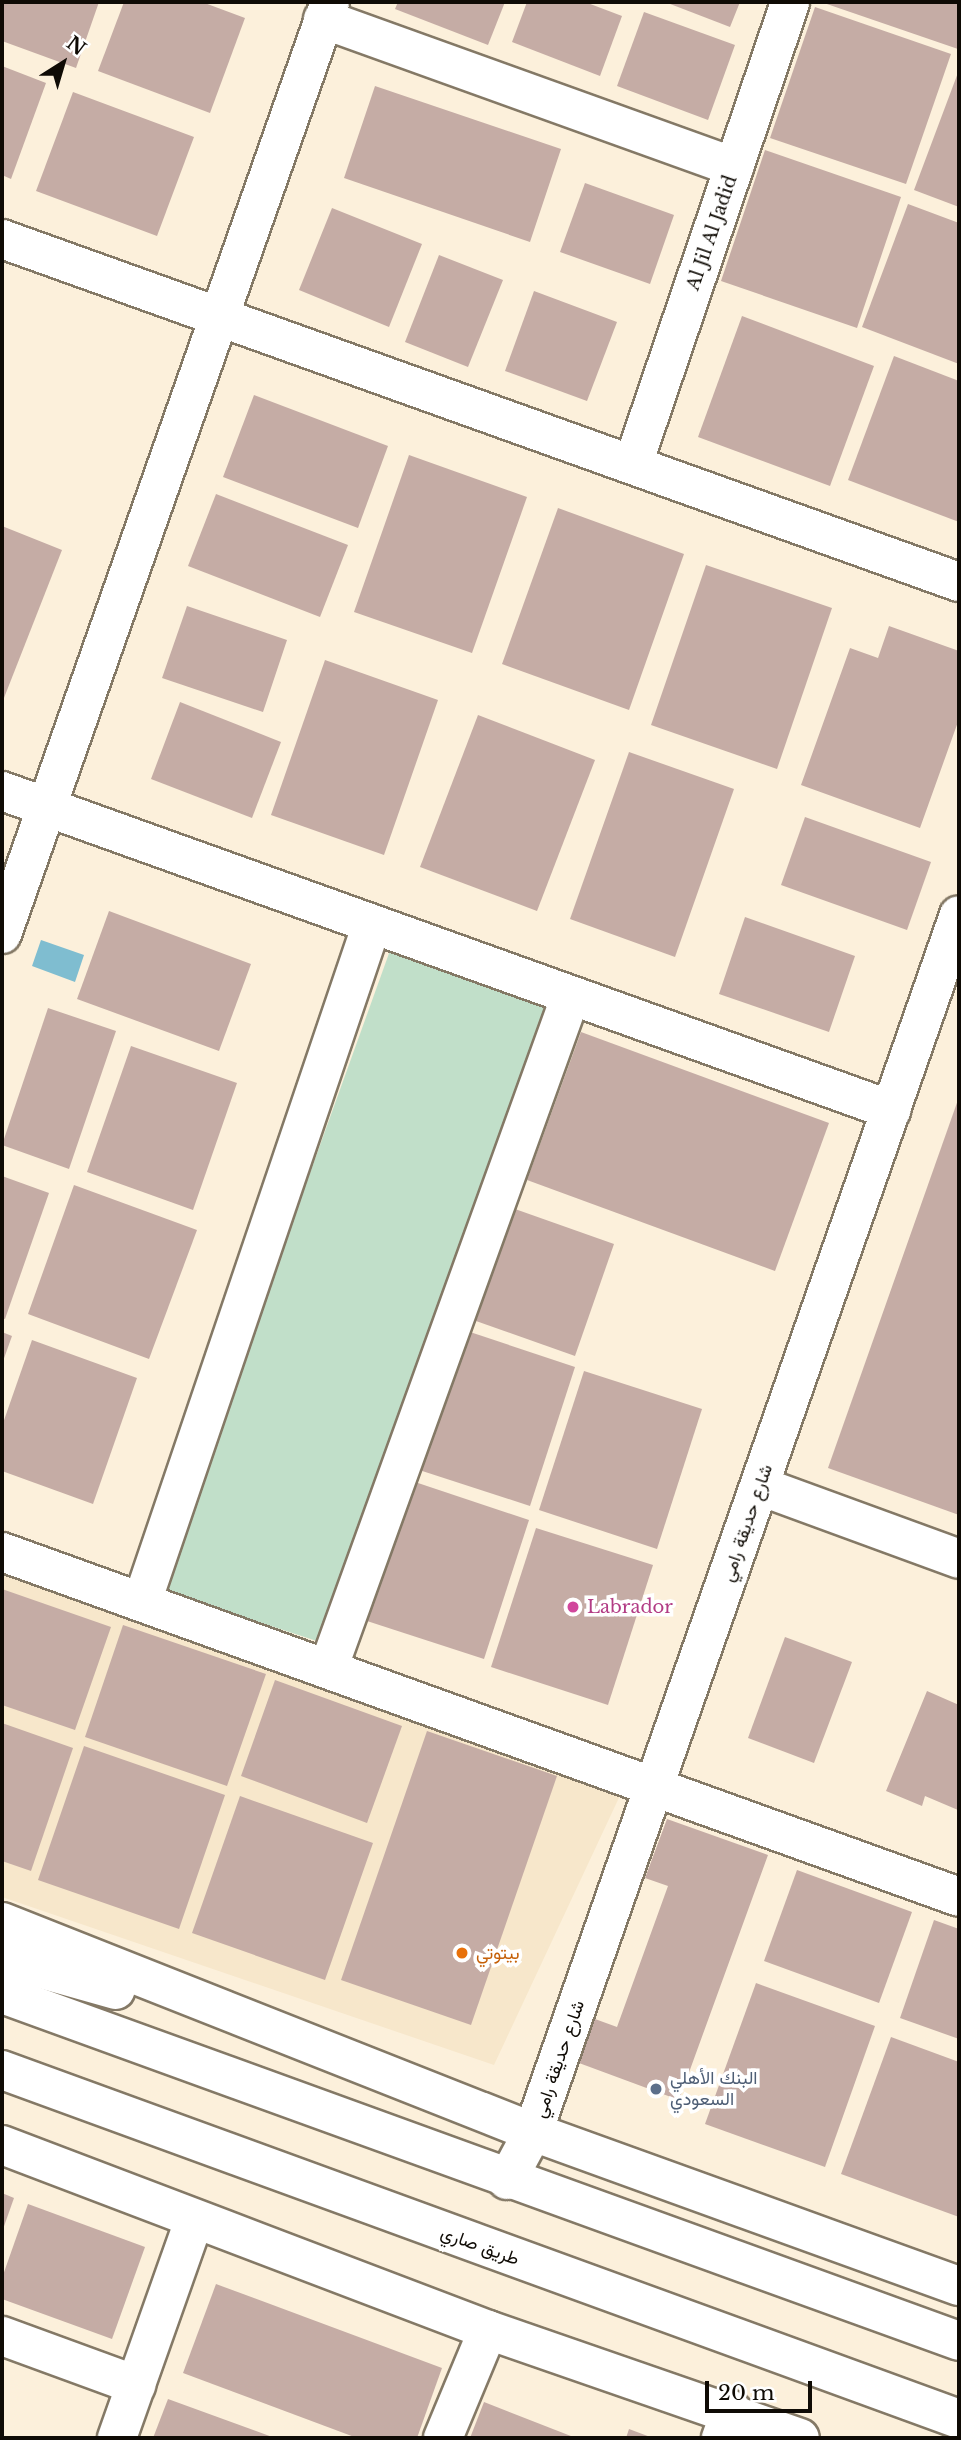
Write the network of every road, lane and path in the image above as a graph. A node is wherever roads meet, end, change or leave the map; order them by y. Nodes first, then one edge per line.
1 (790, 2) edge
2 (326, 10) edge
3 (734, 167) junction
4 (2, 239) edge
5 (219, 317) junction
6 (633, 464) junction
7 (959, 582) edge
8 (2, 791) edge
9 (46, 807) junction
10 (959, 915) edge
11 (372, 924) junction
12 (2, 933) edge
13 (571, 995) junction
14 (891, 1110) junction
15 (760, 1486) junction
16 (2, 1552) edge
17 (959, 1559) edge
18 (142, 1602) junction
19 (328, 1669) junction
20 (654, 1787) junction
21 (959, 1897) edge
22 (2, 1922) edge
23 (2, 1958) edge
24 (2, 1994) edge
25 (357, 2059) junction
26 (2, 2070) edge
27 (533, 2132) junction
28 (2, 2144) edge
29 (507, 2180) junction
30 (194, 2221) junction
31 (959, 2286) edge
32 (488, 2330) junction
33 (2, 2336) edge
34 (959, 2341) edge
35 (136, 2385) junction
36 (959, 2419) edge
37 (726, 2424) edge
38 (117, 2438) edge
39 (443, 2438) edge
40 (800, 2438) edge

1 - 3 street, Al Jil Al Jadid
2 - 3 street
2 - 5 street
3 - 6 street, Al Jil Al Jadid
4 - 5 street
5 - 6 street
5 - 9 street
6 - 7 street
8 - 9 street
9 - 11 street
9 - 12 street
10 - 14 street, شارع حديقة رامي
11 - 13 street
11 - 18 street
13 - 14 street
13 - 19 street
14 - 15 street, شارع حديقة رامي
15 - 17 street
15 - 20 street, شارع حديقة رامي
16 - 18 street
18 - 19 street
19 - 20 street
20 - 21 street
20 - 27 street, شارع حديقة رامي
22 - 25 street
23 - 25 street
24 - 29 street
25 - 27 street
26 - 36 street, طريق صاري
27 - 29 street, شارع حديقة رامي
27 - 31 street
28 - 30 street
29 - 34 street
30 - 32 street
30 - 35 street
32 - 37 street
32 - 39 street
33 - 35 street
35 - 38 street
37 - 40 street

